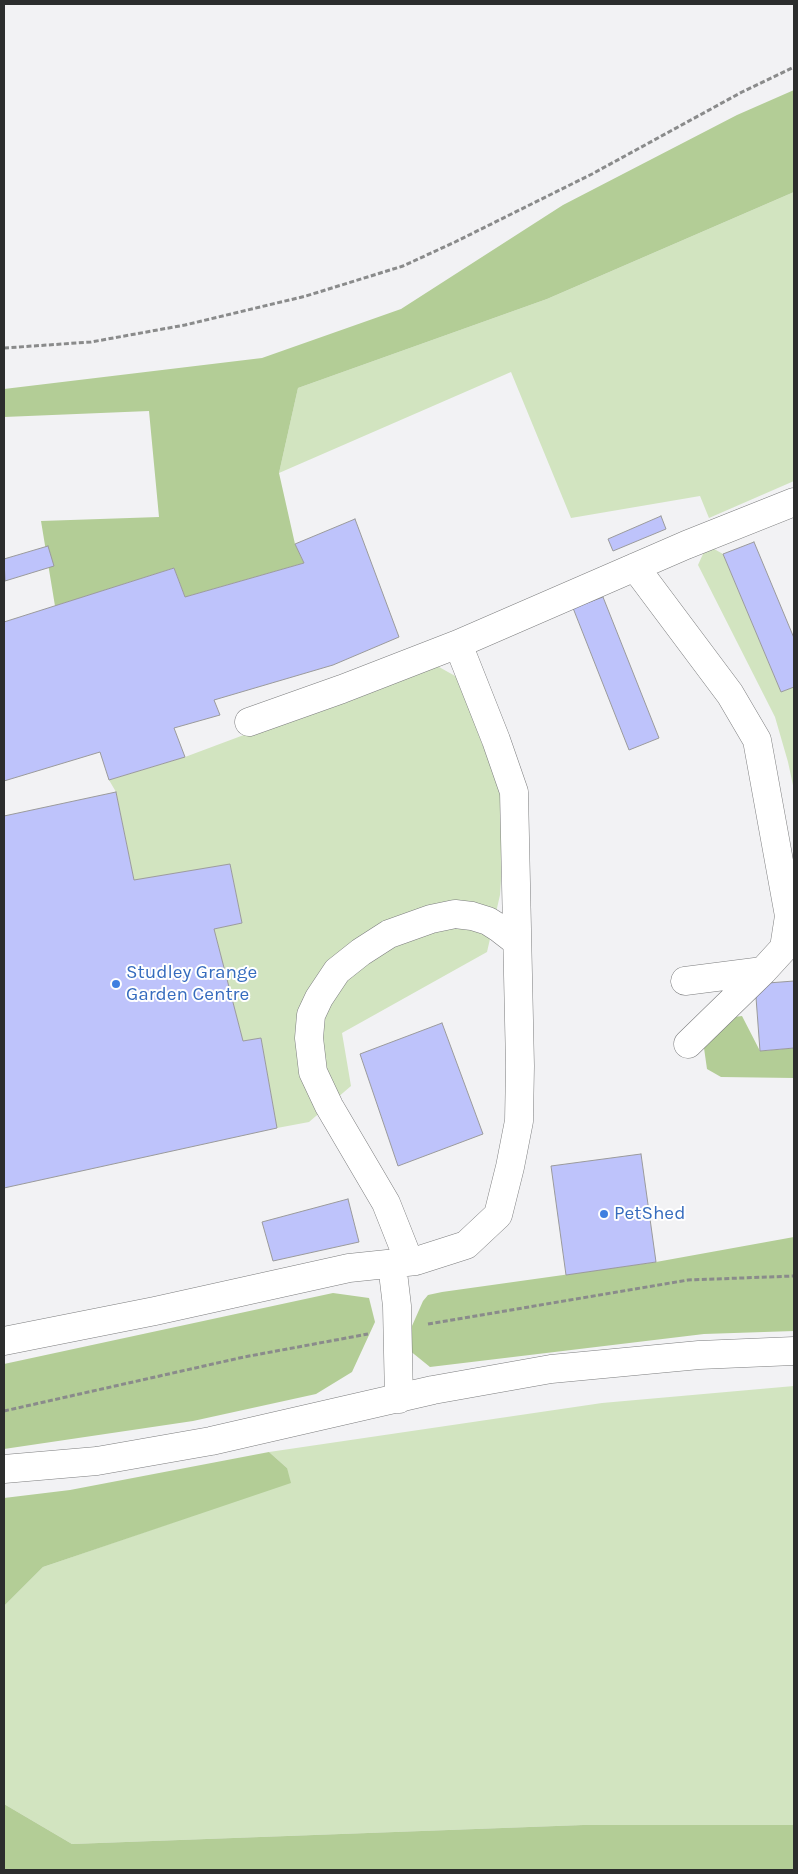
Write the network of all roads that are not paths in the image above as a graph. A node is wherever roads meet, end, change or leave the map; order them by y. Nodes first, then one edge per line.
1 (794, 502) edge
2 (636, 567) junction
3 (458, 644) junction
4 (248, 722) dead end
5 (517, 942) junction
6 (789, 950) edge
7 (764, 971) junction
8 (685, 981) dead end
9 (688, 1044) dead end
10 (400, 1262) junction
11 (4, 1341) edge
12 (794, 1351) edge
13 (399, 1399) junction
14 (4, 1469) edge

1 - 2 street
2 - 3 street
2 - 6 street
3 - 4 street
3 - 5 street
5 - 10 street
5 - 10 street
6 - 7 street
7 - 8 street
7 - 9 street
10 - 11 street
10 - 13 street
12 - 13 street
13 - 14 street

